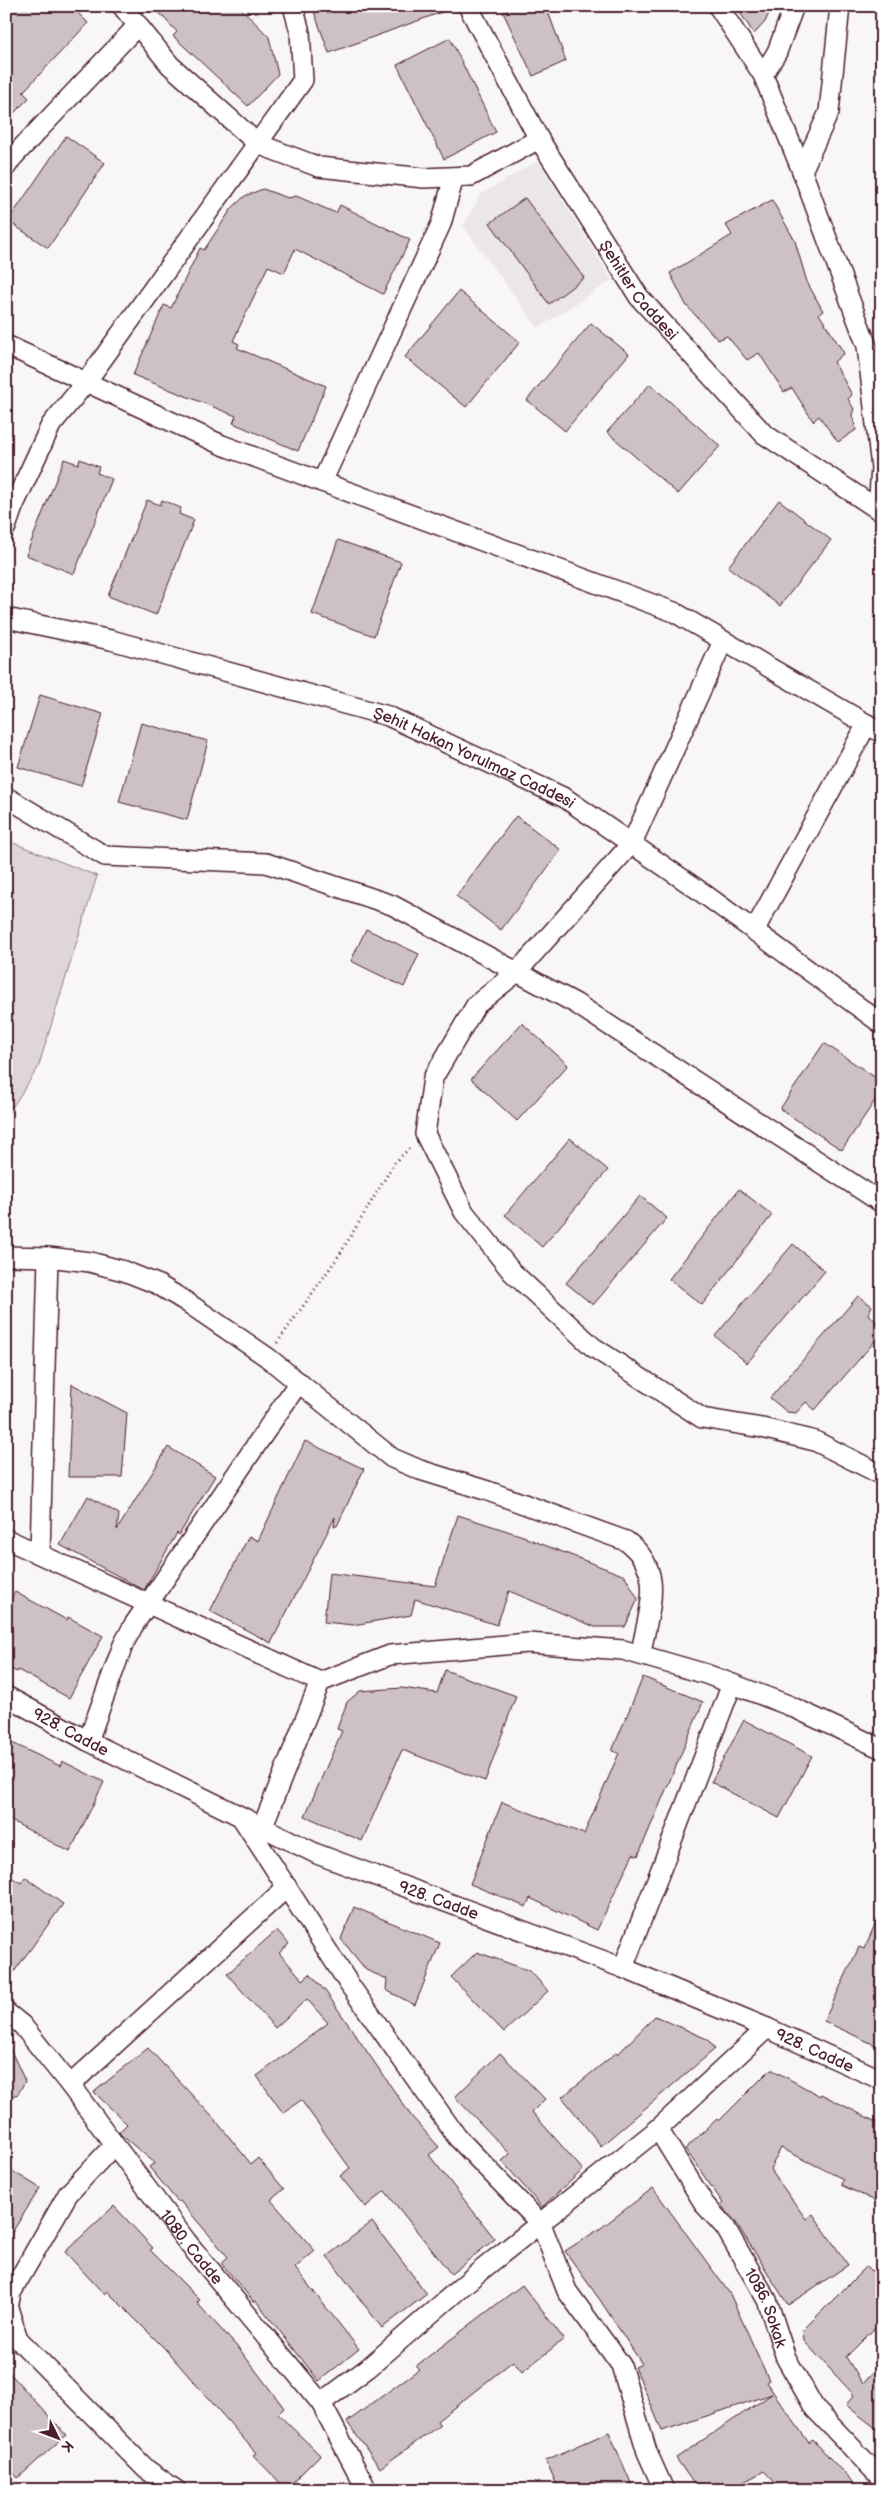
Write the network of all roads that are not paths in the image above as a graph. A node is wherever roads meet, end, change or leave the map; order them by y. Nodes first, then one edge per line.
1 (122, 6) edge
2 (293, 6) edge
3 (468, 6) edge
4 (718, 6) edge
5 (794, 6) edge
6 (840, 6) edge
7 (138, 25) junction
8 (763, 75) junction
9 (539, 139) junction
10 (258, 144) junction
11 (6, 167) edge
12 (802, 171) junction
13 (454, 177) junction
14 (6, 345) edge
15 (86, 382) junction
16 (322, 482) junction
17 (880, 511) edge
18 (6, 527) edge
19 (6, 618) edge
20 (723, 641) junction
21 (874, 729) edge
22 (6, 797) edge
23 (632, 843) junction
24 (754, 931) junction
25 (517, 972) junction
26 (882, 1024) edge
27 (882, 1203) edge
28 (6, 1256) edge
29 (48, 1257) junction
30 (300, 1382) junction
31 (882, 1475) edge
32 (6, 1539) edge
33 (40, 1553) junction
34 (150, 1603) junction
35 (641, 1654) junction
36 (320, 1682) junction
37 (732, 1684) junction
38 (6, 1696) edge
39 (88, 1741) junction
40 (882, 1749) edge
41 (242, 1818) junction
42 (262, 1828) junction
43 (286, 1887) junction
44 (623, 1968) junction
45 (6, 2012) edge
46 (767, 2028) junction
47 (882, 2080) edge
48 (70, 2085) junction
49 (658, 2129) junction
50 (114, 2145) junction
51 (541, 2224) junction
52 (321, 2403) junction
53 (882, 2480) edge
54 (176, 2490) edge
55 (367, 2490) edge
56 (664, 2490) edge
57 (876, 2490) edge

1 - 7 street
2 - 10 street
3 - 9 street, Şehitler Caddesi
4 - 8 street
5 - 8 street
6 - 12 street
7 - 10 street
7 - 11 street
8 - 12 street
9 - 13 street
9 - 17 street, Şehitler Caddesi
10 - 13 street
10 - 15 street
12 - 17 street
13 - 16 street
14 - 15 street
15 - 16 street
15 - 18 street
16 - 20 street
19 - 23 street, Şehit Hakan Yorulmaz Caddesi
20 - 21 street
20 - 23 street
21 - 24 street
22 - 25 street
23 - 24 street, Şehit Hakan Yorulmaz Caddesi
23 - 25 street
24 - 26 street, Şehit Hakan Yorulmaz Caddesi
25 - 27 street
25 - 31 street
28 - 29 street
29 - 30 street
29 - 33 street
30 - 34 street
30 - 35 street
32 - 33 street
33 - 34 street
34 - 36 street
34 - 39 street
35 - 36 street
35 - 37 street
36 - 42 street
37 - 40 street
37 - 44 street
38 - 39 street, 928. Cadde
39 - 41 street, 928. Cadde
41 - 42 street, 928. Cadde
41 - 43 street
42 - 44 street, 928. Cadde
43 - 48 street
43 - 51 street
44 - 46 street, 928. Cadde
45 - 48 street, 1080. Cadde
46 - 47 street, 928. Cadde
46 - 49 street
48 - 50 street, 1080. Cadde
49 - 51 street
49 - 53 street, 1086. Sokak
50 - 52 street, 1080. Cadde
50 - 54 street
51 - 52 street
51 - 56 street
52 - 55 street, 1080. Cadde
53 - 57 street

